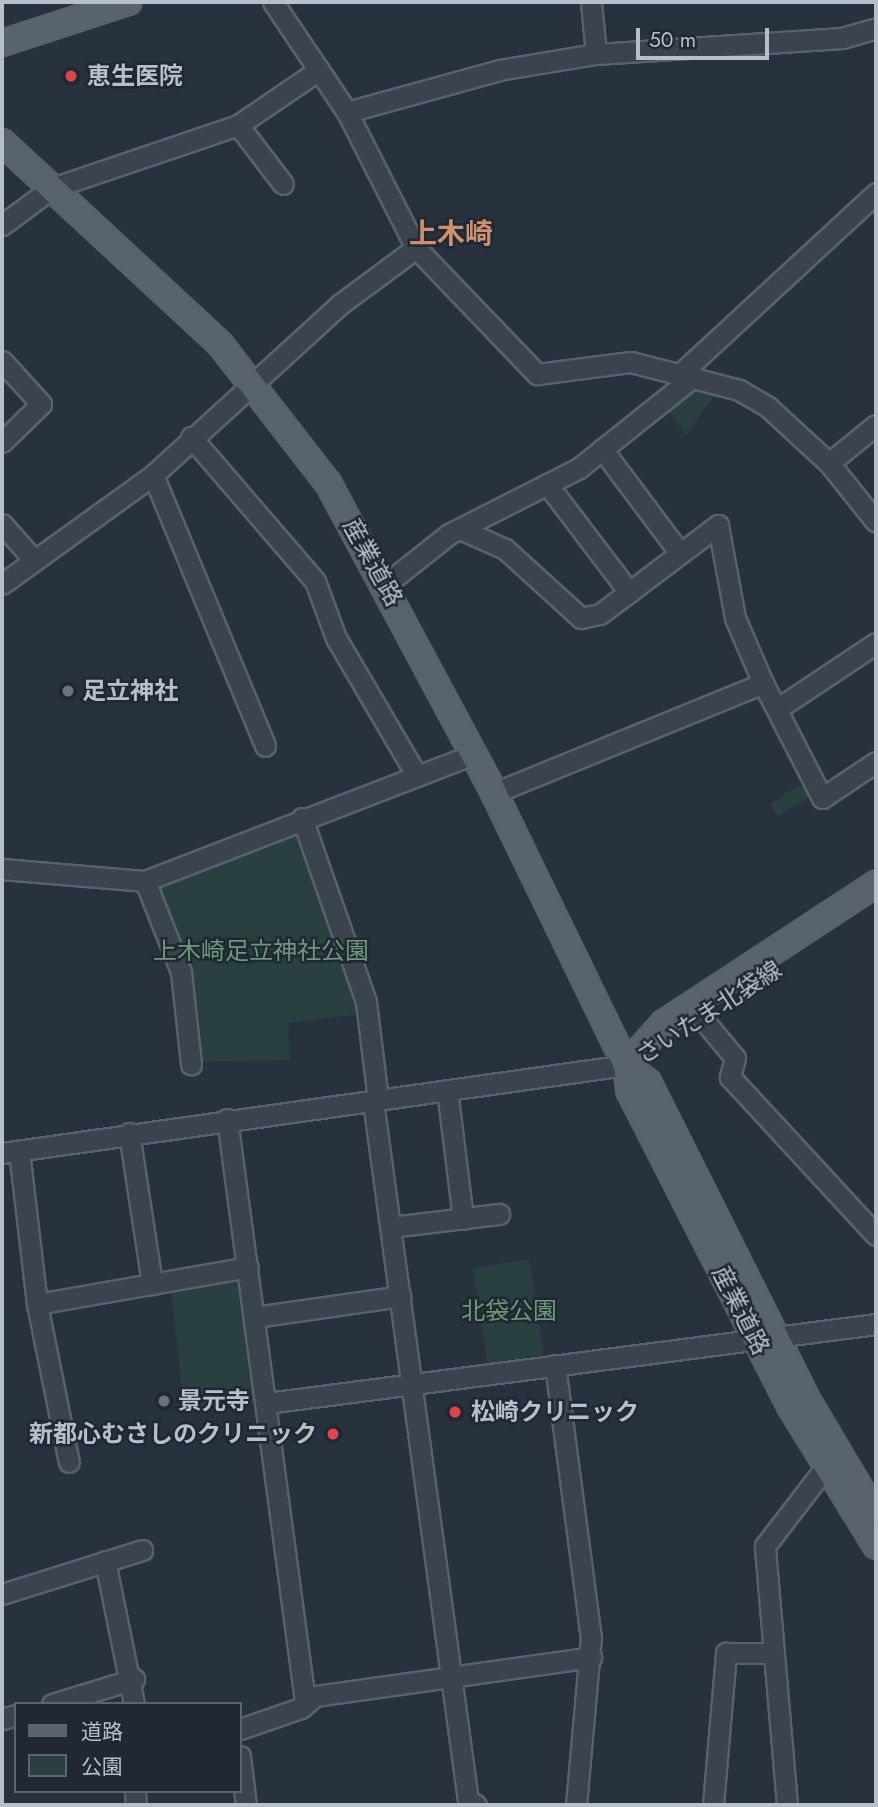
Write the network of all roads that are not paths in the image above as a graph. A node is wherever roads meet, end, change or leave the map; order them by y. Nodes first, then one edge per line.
1 (128, 2) edge
2 (274, 2) edge
3 (592, 2) edge
4 (876, 28) edge
5 (2, 43) edge
6 (596, 54) junction
7 (319, 70) junction
8 (347, 113) junction
9 (239, 125) junction
10 (2, 142) edge
11 (283, 184) dead end
12 (52, 188) junction
13 (876, 193) edge
14 (2, 225) edge
15 (416, 248) junction
16 (2, 361) edge
17 (686, 375) junction
18 (256, 384) junction
19 (876, 425) edge
20 (191, 437) junction
21 (2, 442) edge
22 (602, 449) junction
23 (829, 463) junction
24 (153, 475) junction
25 (547, 484) junction
26 (876, 522) edge
27 (2, 524) edge
28 (460, 529) junction
29 (679, 552) junction
30 (34, 560) junction
31 (2, 584) edge
32 (386, 584) junction
33 (629, 592) junction
34 (876, 643) edge
35 (763, 682) junction
36 (777, 709) junction
37 (265, 746) dead end
38 (474, 754) junction
39 (876, 762) edge
40 (417, 776) junction
41 (494, 793) junction
42 (302, 818) junction
43 (2, 869) edge
44 (145, 881) junction
45 (876, 884) edge
46 (876, 904) edge
47 (701, 1017) junction
48 (191, 1064) dead end
49 (626, 1065) junction
50 (447, 1090) junction
51 (376, 1101) junction
52 (227, 1119) junction
53 (129, 1133) junction
54 (10, 1152) edge
55 (499, 1214) dead end
56 (463, 1219) junction
57 (391, 1227) junction
58 (876, 1235) edge
59 (248, 1267) junction
60 (152, 1284) junction
61 (400, 1296) junction
62 (37, 1304) junction
63 (255, 1317) junction
64 (876, 1324) edge
65 (765, 1339) junction
66 (555, 1365) junction
67 (411, 1382) junction
68 (267, 1403) junction
69 (69, 1462) dead end
70 (824, 1469) junction
71 (876, 1516) edge
72 (876, 1546) edge
73 (142, 1550) dead end
74 (105, 1561) junction
75 (2, 1594) edge
76 (769, 1653) junction
77 (591, 1657) junction
78 (450, 1677) junction
79 (134, 1679) junction
80 (305, 1701) junction
81 (59, 1702) edge
82 (134, 1702) edge
83 (242, 1728) edge
84 (242, 1772) edge
85 (246, 1805) edge
86 (476, 1805) edge
87 (576, 1805) edge
88 (713, 1805) edge
89 (787, 1805) edge

1 - 5 main road
2 - 7 street
3 - 6 street
4 - 6 street
6 - 8 street
7 - 8 street
7 - 9 street
8 - 15 street
9 - 11 street
9 - 12 street
10 - 12 main road, 産業道路
12 - 14 street
12 - 18 main road, 産業道路
13 - 17 street
15 - 17 street
15 - 18 street
16 - 21 street
17 - 22 street
17 - 23 street
18 - 20 street
18 - 32 main road, 産業道路
19 - 23 street
20 - 24 street
20 - 40 street
22 - 25 street
22 - 29 street
23 - 26 street
24 - 30 street
24 - 37 street
25 - 28 street
25 - 33 street
27 - 30 street
28 - 32 street
28 - 33 street
29 - 33 street
29 - 35 street
30 - 31 street
32 - 38 main road, 産業道路
34 - 36 street
35 - 36 street
35 - 41 street
36 - 39 street
38 - 40 street
38 - 41 main road, 産業道路
40 - 42 street
41 - 49 main road, 産業道路
42 - 44 street
42 - 51 street
43 - 44 street
44 - 48 street
45 - 49 main road, さいたま北袋線
46 - 47 main road, さいたま北袋線
47 - 49 main road, さいたま北袋線
47 - 58 street
49 - 50 street
49 - 65 main road, 産業道路
50 - 51 street
50 - 56 street
51 - 52 street
51 - 57 street
52 - 53 street
52 - 59 street
53 - 54 street
53 - 60 street
54 - 62 street
55 - 56 street
56 - 57 street
57 - 61 street
59 - 60 street
59 - 63 street
60 - 62 street
61 - 63 street
61 - 67 street
62 - 69 street
63 - 68 street
64 - 65 street
65 - 66 street
65 - 70 main road, 産業道路
65 - 71 main road, 産業道路
66 - 67 street
66 - 77 street
67 - 68 street
67 - 78 street
68 - 80 street
70 - 72 main road, 産業道路
70 - 76 street
73 - 74 street
74 - 75 street
74 - 79 street
76 - 88 street
76 - 89 street
77 - 78 street
77 - 87 street
78 - 80 street
78 - 86 street
79 - 81 street
79 - 82 street
80 - 83 street
84 - 85 street

